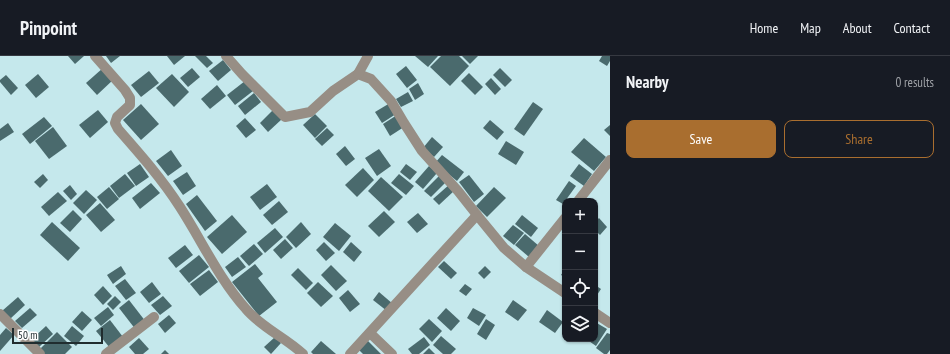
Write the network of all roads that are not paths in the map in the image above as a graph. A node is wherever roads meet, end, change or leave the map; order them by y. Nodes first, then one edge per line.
1 (95, 56) edge
2 (226, 56) edge
3 (368, 56) edge
4 (358, 74) junction
5 (610, 160) edge
6 (580, 198) edge
7 (477, 216) junction
8 (562, 222) edge
9 (526, 267) junction
10 (562, 291) edge
11 (0, 314) edge
12 (598, 315) edge
13 (154, 317) dead end
14 (610, 323) edge
15 (370, 333) junction
16 (40, 354) edge
17 (106, 354) edge
18 (303, 354) edge
19 (350, 354) edge
20 (392, 354) edge

1 - 18 street
2 - 4 street
3 - 4 street
4 - 7 street
5 - 6 street
7 - 9 street
7 - 15 street
8 - 9 street
9 - 10 street
11 - 16 street
12 - 14 street
13 - 17 street
15 - 19 street
15 - 20 street

